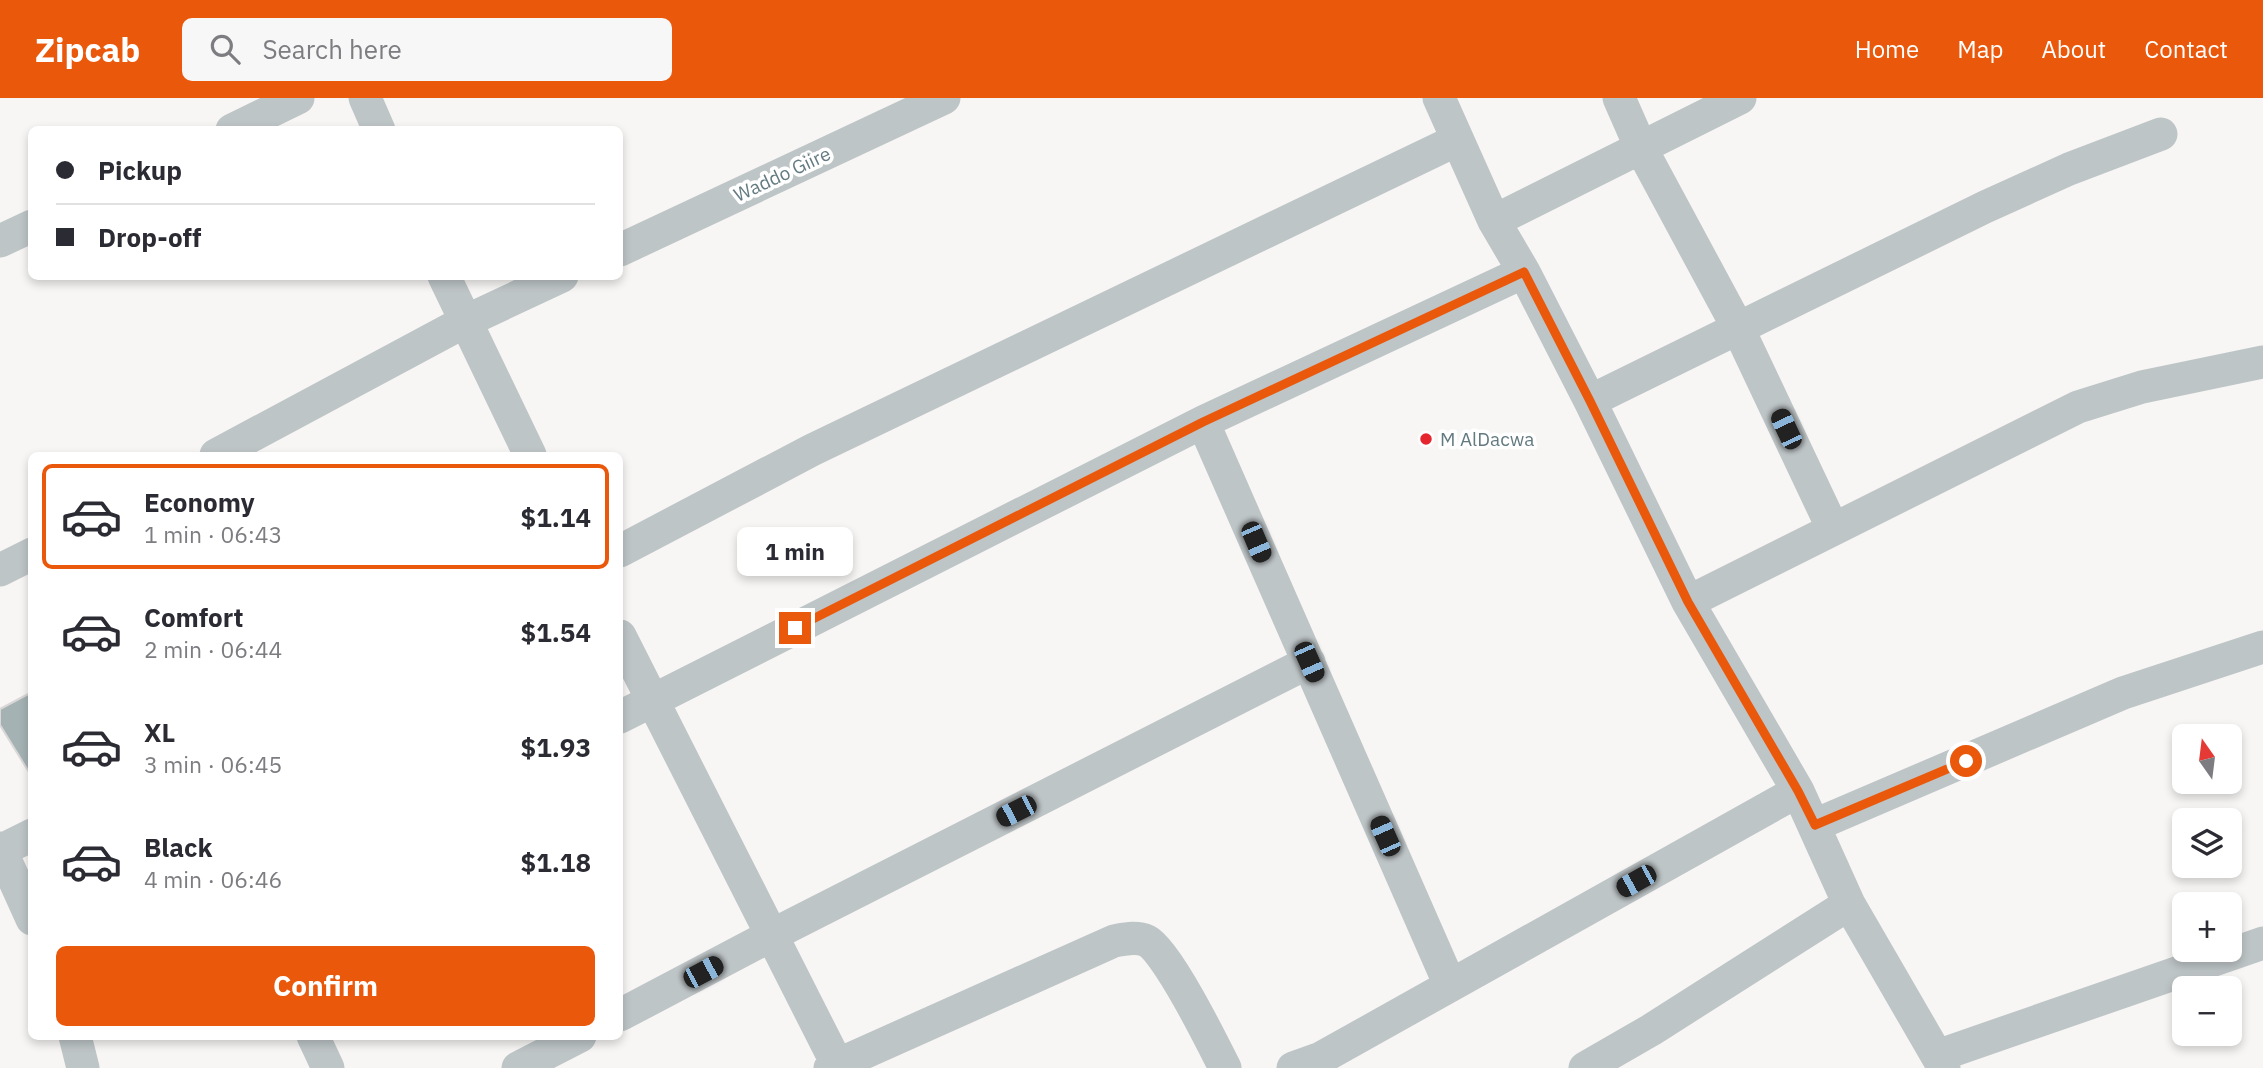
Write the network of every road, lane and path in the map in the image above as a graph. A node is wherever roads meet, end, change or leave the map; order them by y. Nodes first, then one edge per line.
1 (298, 98) edge
2 (365, 98) edge
3 (944, 98) edge
4 (1439, 98) edge
5 (1619, 98) edge
6 (1740, 98) edge
7 (240, 126) edge
8 (377, 126) edge
9 (2161, 134) dead end
10 (1457, 141) junction
11 (1641, 148) junction
12 (1494, 220) junction
13 (28, 228) edge
14 (0, 241) edge
15 (623, 249) edge
16 (1524, 272) junction
17 (446, 280) edge
18 (553, 280) edge
19 (464, 322) junction
20 (1738, 328) junction
21 (2263, 362) edge
22 (1590, 401) junction
23 (1203, 422) junction
24 (222, 452) edge
25 (529, 452) edge
26 (1833, 529) junction
27 (623, 549) edge
28 (28, 556) edge
29 (0, 570) edge
30 (1688, 602) junction
31 (623, 642) edge
32 (2263, 646) edge
33 (1309, 662) junction
34 (652, 701) junction
35 (623, 716) edge
36 (1798, 791) junction
37 (1815, 825) junction
38 (28, 837) edge
39 (0, 850) edge
40 (1849, 904) junction
41 (28, 910) edge
42 (772, 935) junction
43 (2263, 943) edge
44 (1450, 985) junction
45 (623, 1013) edge
46 (76, 1040) edge
47 (315, 1040) edge
48 (572, 1040) edge
49 (1940, 1062) edge
50 (835, 1067) edge
51 (83, 1068) edge
52 (328, 1068) edge
53 (518, 1068) edge
54 (1225, 1068) edge
55 (1293, 1068) edge
56 (1585, 1068) edge

1 - 7 street
2 - 8 street
3 - 15 street, Waddo Giire
4 - 10 street
5 - 11 street
6 - 11 street
9 - 20 street
10 - 12 street
10 - 27 street
11 - 12 street
11 - 20 street
12 - 16 street
13 - 14 street
16 - 22 street
16 - 23 street
17 - 19 street
18 - 19 street
19 - 24 street
19 - 25 street
20 - 22 street
20 - 26 street
21 - 26 street
22 - 30 street
23 - 33 street
23 - 34 street
26 - 30 street
28 - 29 street
30 - 36 street
31 - 34 street
32 - 37 street
33 - 42 street
33 - 44 street
34 - 35 street
34 - 42 street
36 - 37 street
36 - 44 street
37 - 40 street
38 - 39 street
39 - 41 street
40 - 49 street
40 - 56 street
42 - 45 street
42 - 50 street
43 - 49 street
44 - 55 street
46 - 51 street
47 - 52 street
48 - 53 street
50 - 54 street

